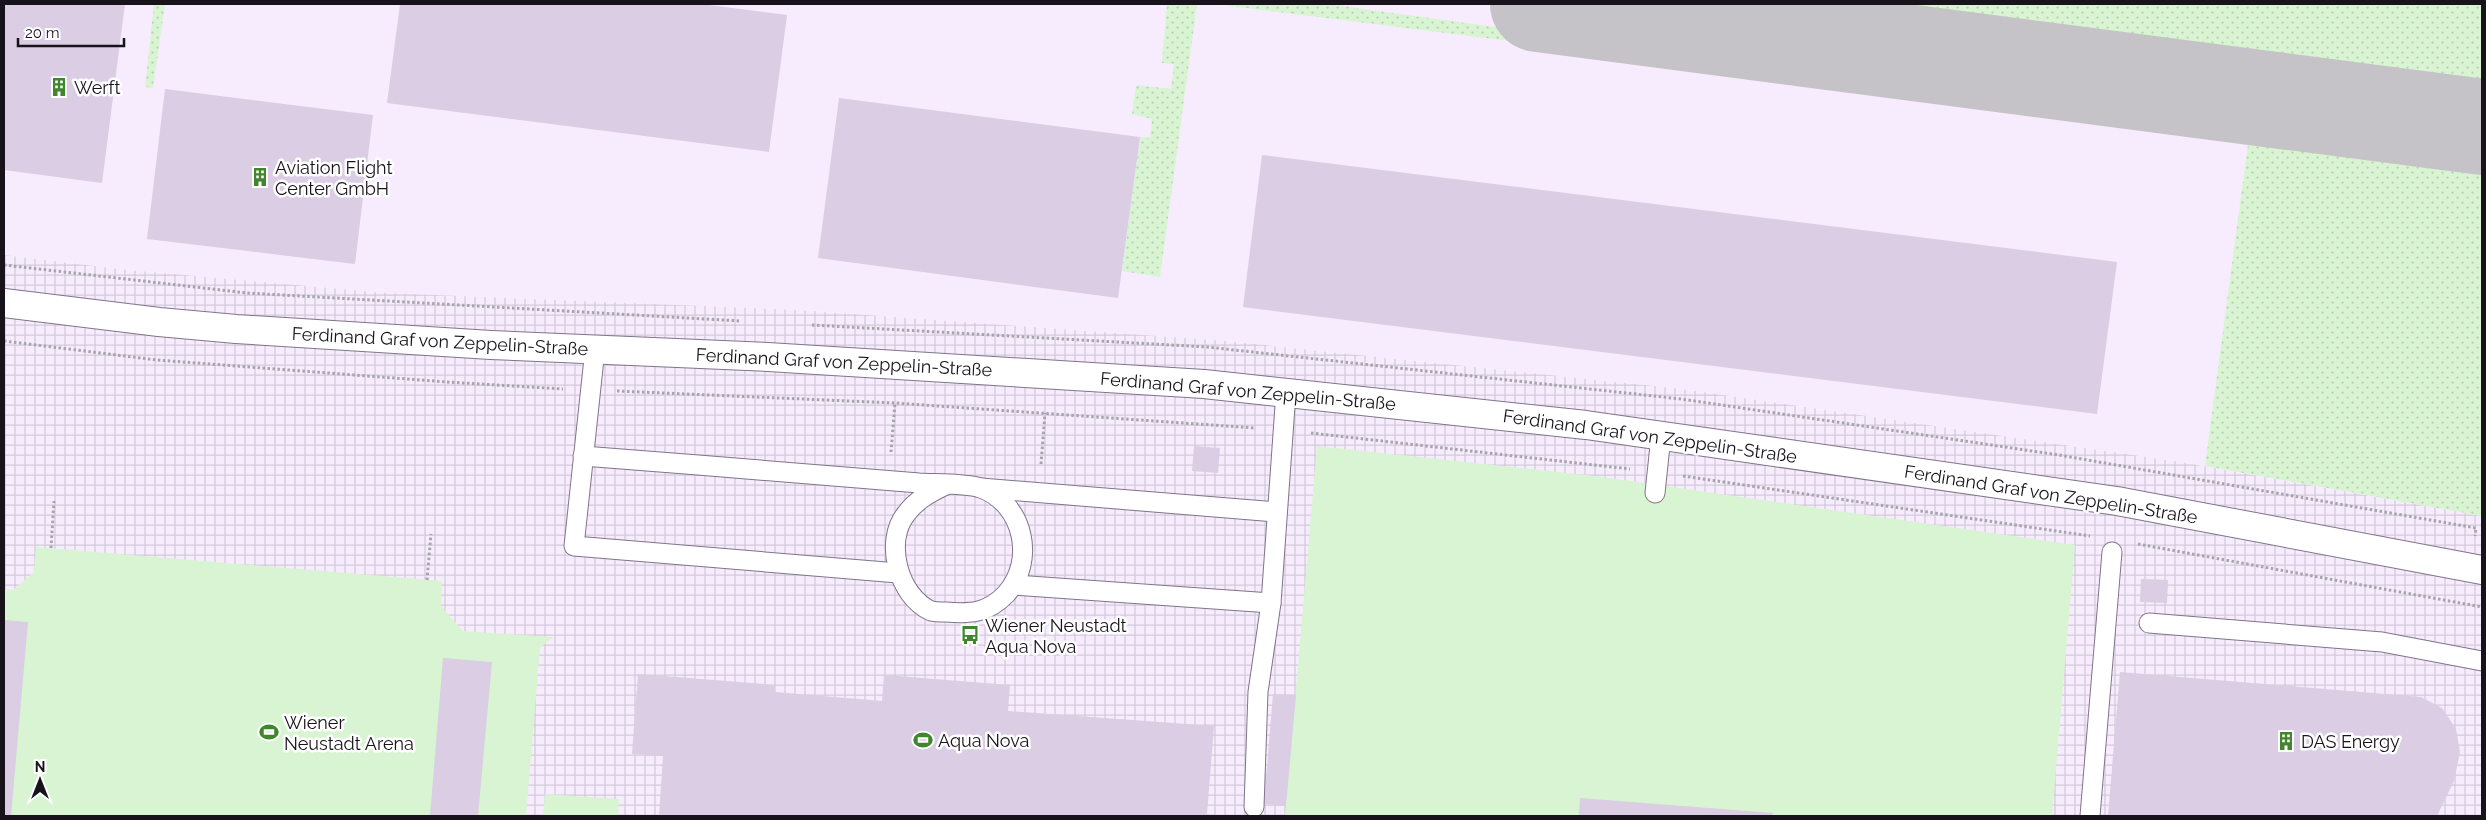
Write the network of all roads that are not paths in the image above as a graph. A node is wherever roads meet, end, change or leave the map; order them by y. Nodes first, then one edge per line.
1 (4, 303) edge
2 (595, 349) junction
3 (1286, 392) junction
4 (1661, 436) junction
5 (583, 456) junction
6 (946, 485) junction
7 (980, 488) junction
8 (1655, 493) dead end
9 (1277, 512) junction
10 (2112, 552) dead end
11 (2482, 570) edge
12 (898, 573) junction
13 (1014, 585) junction
14 (1271, 603) junction
15 (2149, 624) dead end
16 (2482, 661) edge
17 (1254, 807) dead end
18 (2090, 816) edge

1 - 2 street, Ferdinand Graf von Zeppelin-Straße
2 - 3 street, Ferdinand Graf von Zeppelin-Straße
2 - 5 lane
3 - 4 street, Ferdinand Graf von Zeppelin-Straße
3 - 9 lane
4 - 8 lane
4 - 11 street, Ferdinand Graf von Zeppelin-Straße
5 - 6 lane
5 - 12 lane
6 - 7 lane
6 - 12 lane
7 - 9 lane
7 - 13 lane
9 - 14 lane
10 - 18 lane
12 - 13 lane
13 - 14 lane
14 - 17 lane
15 - 16 lane

